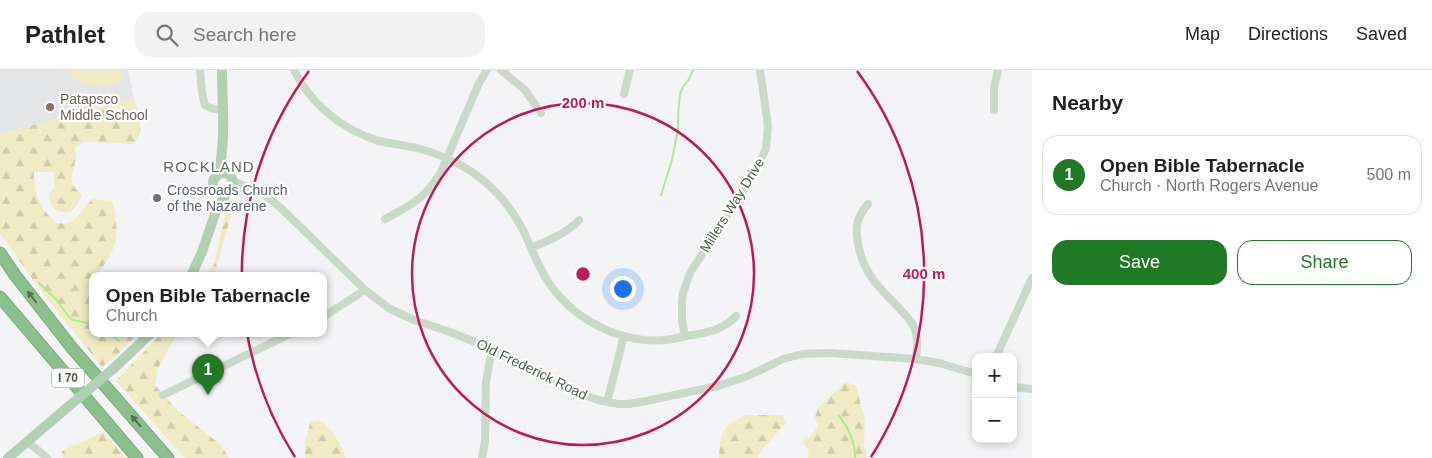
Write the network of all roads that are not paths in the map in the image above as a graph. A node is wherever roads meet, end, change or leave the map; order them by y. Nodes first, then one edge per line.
1 (200, 70) edge
2 (222, 70) edge
3 (294, 70) edge
4 (487, 70) edge
5 (501, 70) edge
6 (630, 70) edge
7 (760, 70) edge
8 (998, 70) edge
9 (624, 94) dead end
10 (222, 110) junction
11 (994, 110) dead end
12 (542, 113) dead end
13 (222, 149) junction
14 (446, 158) junction
15 (217, 176) junction
16 (230, 185) junction
17 (215, 189) junction
18 (868, 204) dead end
19 (216, 211) junction
20 (385, 219) dead end
21 (579, 220) dead end
22 (531, 248) junction
23 (0, 253) edge
24 (193, 272) edge
25 (1032, 278) edge
26 (365, 290) junction
27 (0, 297) edge
28 (327, 314) edge
29 (736, 316) dead end
30 (624, 336) junction
31 (685, 336) junction
32 (147, 337) edge
33 (284, 337) edge
34 (492, 349) junction
35 (998, 353) edge
36 (916, 359) junction
37 (972, 373) edge
38 (1017, 387) edge
39 (1032, 389) edge
40 (163, 395) dead end
41 (608, 402) junction
42 (27, 441) junction
43 (8, 458) edge
44 (47, 458) edge
45 (137, 458) edge
46 (168, 458) edge
47 (482, 458) edge

1 - 10 street
2 - 10 main road
3 - 14 street
4 - 14 street
5 - 12 street
6 - 9 street
7 - 31 street, Millers Way Drive
8 - 11 street
10 - 13 main road
13 - 15 main road
13 - 16 main road
14 - 20 street
14 - 22 street
15 - 16 main road
15 - 17 main road
16 - 17 main road
16 - 19 main road
16 - 26 street, Old Frederick Road
17 - 19 main road
18 - 36 street
19 - 24 main road
21 - 22 street
22 - 30 street
46 -> 23 highway, I 70
25 - 35 street
26 - 28 street
26 - 34 street, Old Frederick Road
27 - 45 highway, I 70
29 - 31 street
30 - 31 street
30 - 41 street
32 - 42 main road, bridge
33 - 40 street
34 - 41 street, Old Frederick Road
34 - 47 street
36 - 37 street, Old Frederick Road
36 - 41 street, Old Frederick Road
38 - 39 street
42 - 43 main road
42 - 44 street

